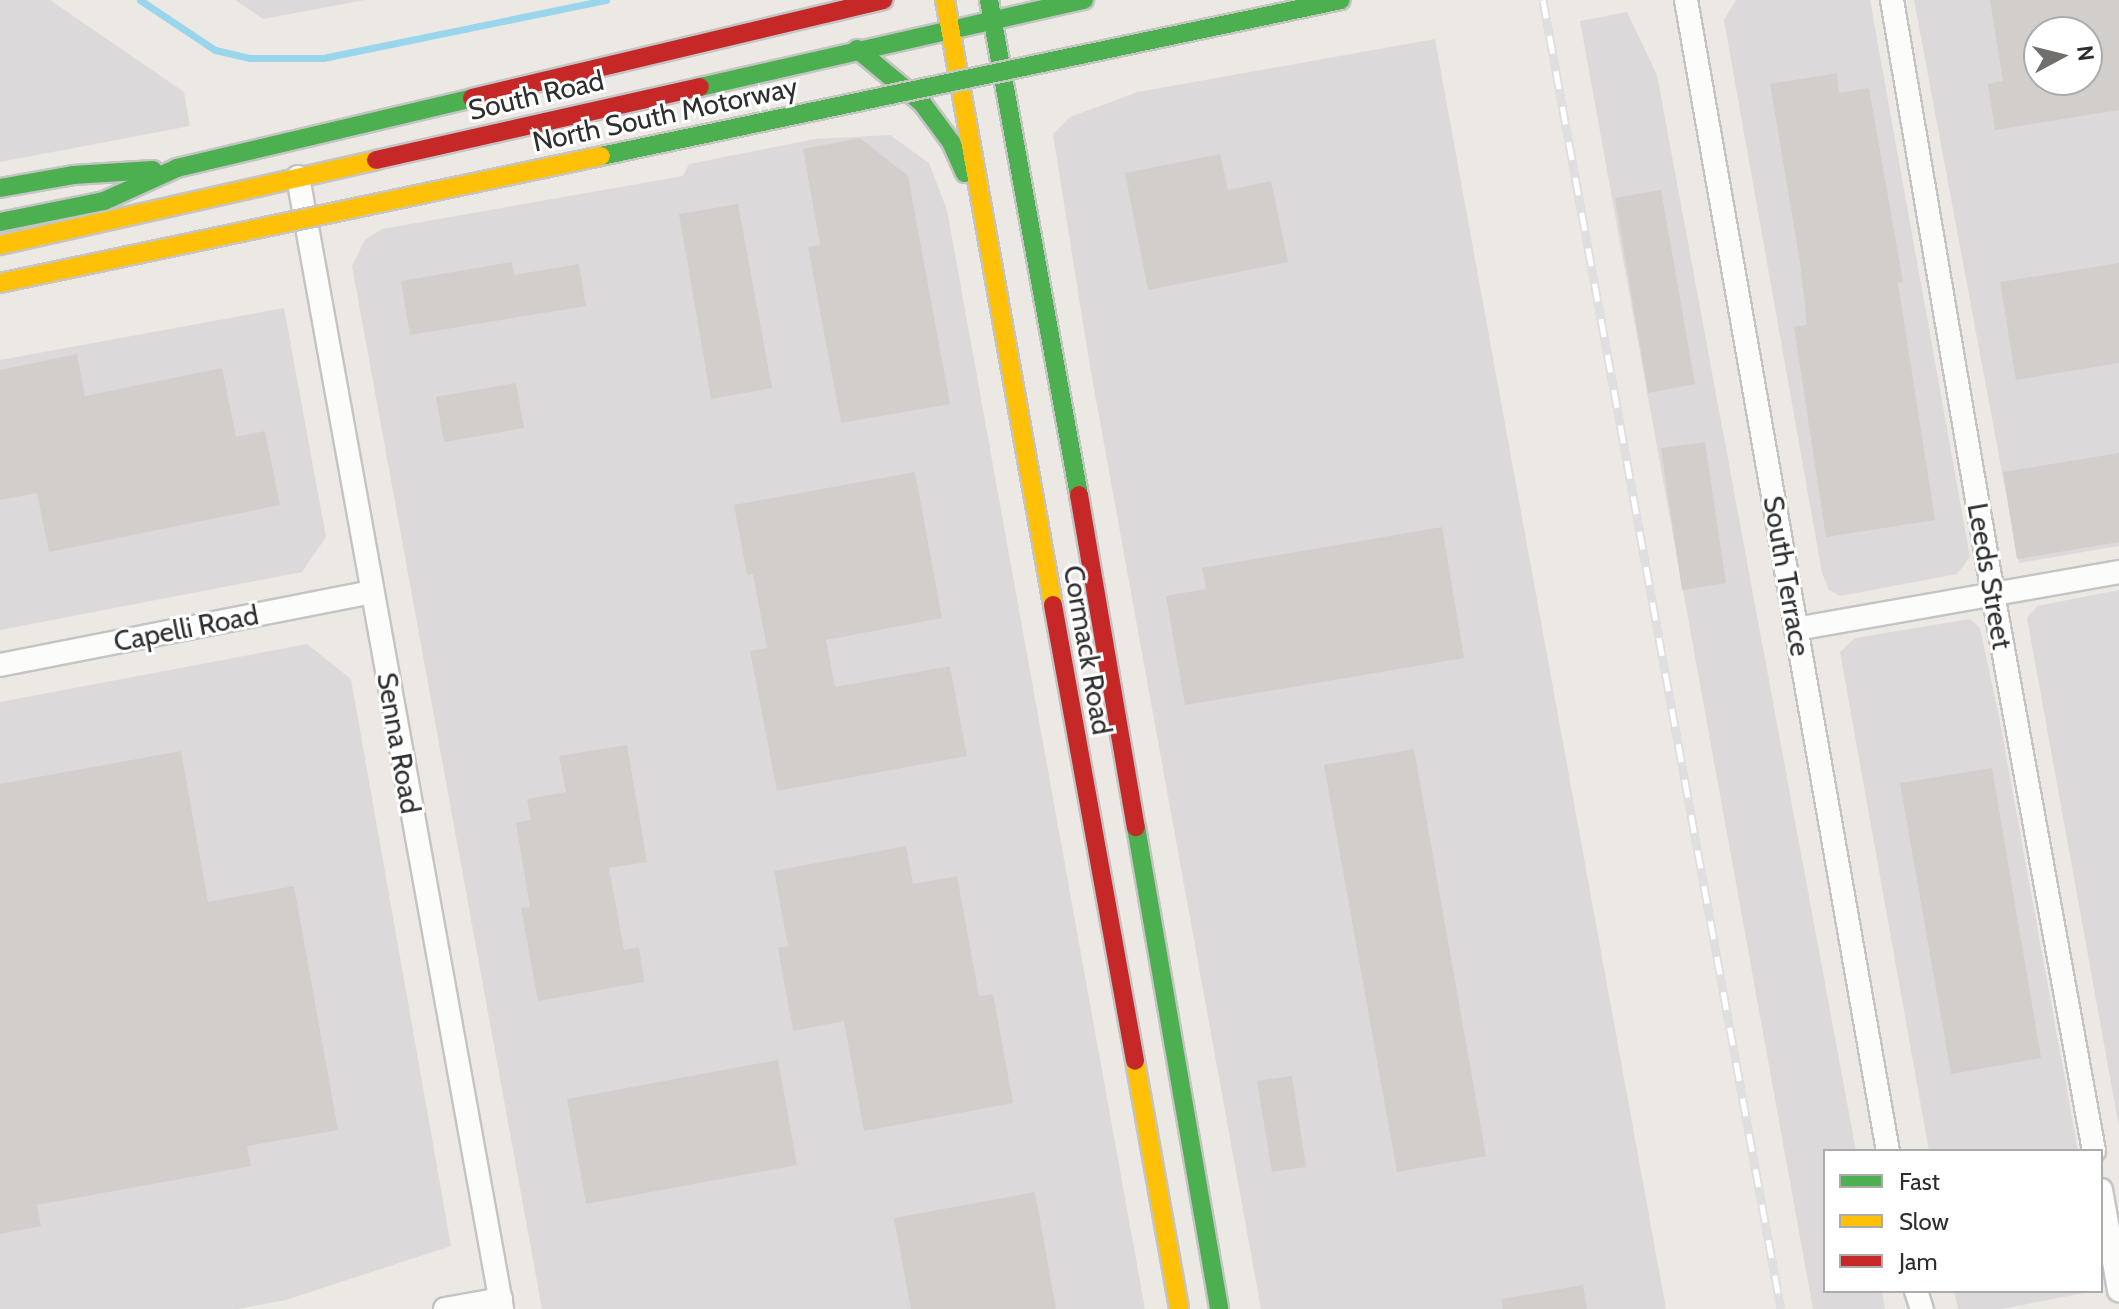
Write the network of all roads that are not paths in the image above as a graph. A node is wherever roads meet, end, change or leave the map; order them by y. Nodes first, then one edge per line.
1 (884, 0) edge
2 (945, 0) edge
3 (1341, 0) edge
4 (1686, 0) edge
5 (1892, 0) edge
6 (1075, 1) edge
7 (991, 9) edge
8 (950, 28) junction
9 (857, 49) junction
10 (177, 168) junction
11 (298, 177) junction
12 (0, 188) edge
13 (983, 211) junction
14 (0, 222) edge
15 (0, 245) edge
16 (0, 283) edge
17 (1039, 393) junction
18 (2119, 572) edge
19 (372, 592) junction
20 (1993, 594) junction
21 (1796, 629) junction
22 (0, 665) edge
23 (1888, 1149) edge
24 (2094, 1149) edge
25 (2103, 1201) edge
26 (2119, 1290) edge
27 (502, 1304) edge
28 (445, 1309) edge
29 (1179, 1309) edge
30 (1219, 1309) edge

1 - 10 main road, North South Motorway
2 - 8 main road, Cormack Road
3 - 16 main road, North South Motorway, bridge
4 - 21 street, South Terrace
5 - 20 street, Leeds Street
6 - 7 main road, South Road
7 - 8 main road, South Road
7 - 17 main road, Cormack Road
8 - 9 main road, South Road
8 - 13 main road, Cormack Road
9 - 11 main road, South Road
9 - 13 main road
10 - 12 main road
10 - 14 main road, North South Motorway
11 - 15 main road, South Road
11 - 19 street, Senna Road
13 - 17 main road, Cormack Road
17 - 29 main road, Cormack Road
17 - 30 main road, Cormack Road
18 - 20 street
19 - 22 street, Capelli Road
19 - 27 street, Senna Road
20 - 21 street
20 - 24 street, Leeds Street
21 - 23 street, South Terrace
25 - 26 street
27 - 28 street

